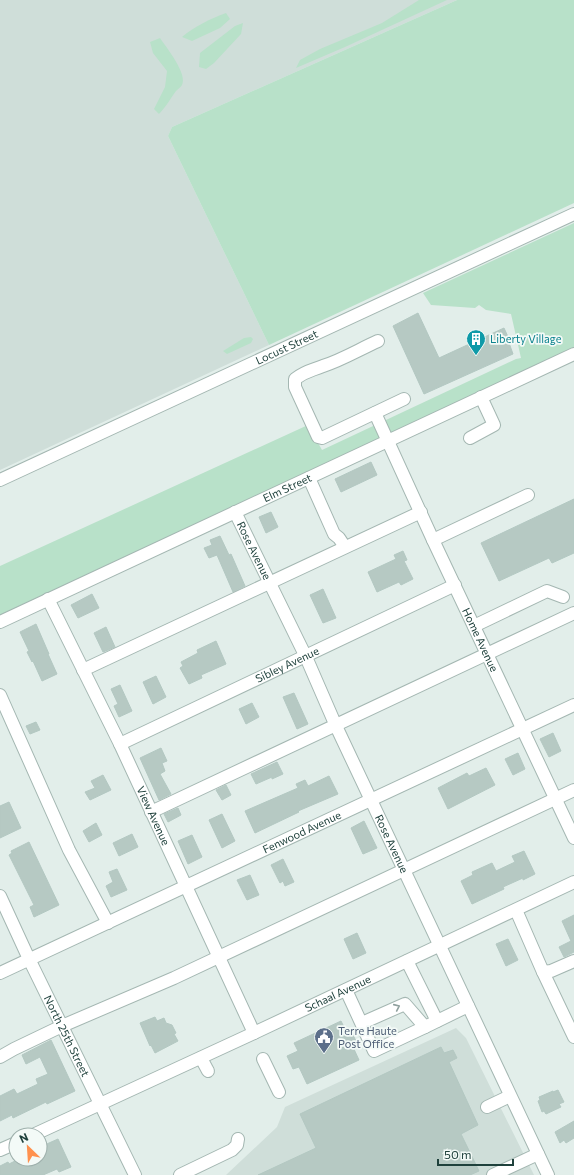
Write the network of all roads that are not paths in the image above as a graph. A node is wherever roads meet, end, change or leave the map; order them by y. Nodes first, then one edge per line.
1 (574, 214) edge
2 (378, 341) dead end
3 (574, 354) edge
4 (481, 397) junction
5 (404, 399) dead end
6 (376, 413) junction
7 (470, 438) dead end
8 (388, 441) junction
9 (309, 478) junction
10 (0, 480) edge
11 (528, 495) dead end
12 (235, 512) junction
13 (421, 512) junction
14 (432, 540) junction
15 (345, 547) junction
16 (270, 583) junction
17 (455, 585) junction
18 (563, 597) dead end
19 (48, 599) junction
20 (574, 613) edge
21 (0, 622) edge
22 (474, 626) junction
23 (487, 655) junction
24 (306, 657) junction
25 (83, 670) junction
26 (0, 695) edge
27 (574, 704) edge
28 (336, 726) junction
29 (523, 728) junction
30 (120, 744) junction
31 (574, 790) edge
32 (556, 799) junction
33 (371, 800) junction
34 (151, 812) junction
35 (574, 838) edge
36 (404, 871) junction
37 (574, 882) edge
38 (186, 887) junction
39 (0, 896) edge
40 (516, 910) junction
41 (108, 923) junction
42 (440, 945) junction
43 (219, 957) junction
44 (29, 959) junction
45 (407, 960) junction
46 (574, 961) edge
47 (543, 972) junction
48 (0, 973) edge
49 (346, 990) junction
50 (468, 1006) junction
51 (437, 1021) junction
52 (362, 1023) junction
53 (62, 1026) junction
54 (425, 1027) junction
55 (254, 1034) junction
56 (574, 1037) edge
57 (0, 1057) edge
58 (201, 1058) junction
59 (263, 1059) dead end
60 (208, 1071) dead end
61 (279, 1092) dead end
62 (510, 1096) junction
63 (100, 1104) junction
64 (486, 1107) dead end
65 (48, 1128) edge
66 (238, 1139) dead end
67 (538, 1154) junction
68 (135, 1175) edge
69 (180, 1175) edge
70 (493, 1175) edge
71 (548, 1175) edge

1 - 10 street, Locust Street
2 - 6 street
3 - 4 street, Elm Street
4 - 7 street
4 - 8 street, Elm Street
5 - 6 street
6 - 8 street, Home Avenue
8 - 9 street, Elm Street
8 - 13 street, Home Avenue
9 - 12 street, Elm Street
9 - 15 street
11 - 14 street
12 - 16 street, Rose Avenue
12 - 19 street, Elm Street
13 - 14 street, Home Avenue
13 - 15 street
14 - 17 street, Home Avenue
15 - 16 street
16 - 24 street, Rose Avenue
16 - 25 street
17 - 22 street, Home Avenue
17 - 24 street, Sibley Avenue
18 - 22 street
19 - 21 street, Elm Street
19 - 25 street, View Avenue
20 - 23 street
22 - 23 street, Home Avenue
23 - 28 street
23 - 29 street, Home Avenue
24 - 28 street, Rose Avenue
24 - 30 street, Sibley Avenue
25 - 30 street, View Avenue
26 - 41 street
27 - 29 street, Fenwood Avenue
28 - 33 street, Rose Avenue
28 - 34 street
29 - 32 street, Home Avenue
29 - 33 street, Fenwood Avenue
30 - 34 street, View Avenue
31 - 32 street
32 - 35 street, Home Avenue
32 - 36 street
33 - 36 street, Rose Avenue
33 - 38 street, Fenwood Avenue
34 - 38 street, View Avenue
36 - 42 street, Rose Avenue
36 - 43 street
37 - 40 street, Schaal Avenue
38 - 41 street, Fenwood Avenue
38 - 43 street, View Avenue
39 - 44 street, North 25th Street
40 - 42 street, Schaal Avenue
40 - 47 street
41 - 44 street, Fenwood Avenue
42 - 45 street, Schaal Avenue
42 - 50 street, Rose Avenue
43 - 53 street
43 - 55 street, View Avenue
44 - 48 street, Fenwood Avenue
44 - 53 street, North 25th Street
45 - 49 street, Schaal Avenue
45 - 51 street
46 - 47 street
47 - 56 street
49 - 52 street
49 - 55 street, Schaal Avenue
50 - 51 street
50 - 62 street, Rose Avenue
51 - 54 street
52 -> 54 street
52 - 54 street
53 - 57 street
53 - 63 street, North 25th Street
55 - 58 street, Schaal Avenue
58 - 60 street
58 - 63 street, Schaal Avenue
59 - 61 street
62 - 64 street
62 - 67 street, Rose Avenue
63 - 65 street, Schaal Avenue
63 - 68 street, North 25th Street
66 - 69 street
67 - 70 street
67 - 71 street, Rose Avenue

